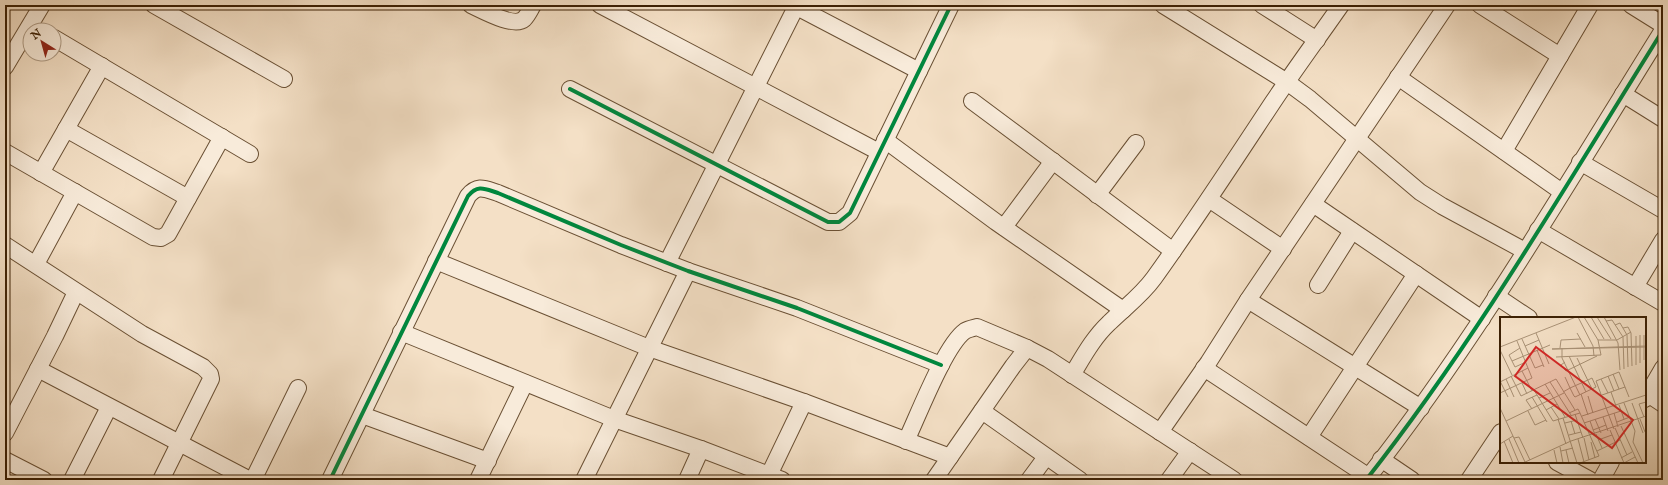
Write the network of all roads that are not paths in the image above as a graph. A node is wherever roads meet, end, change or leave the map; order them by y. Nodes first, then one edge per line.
1 (42, 5) edge
2 (154, 5) edge
3 (471, 5) edge
4 (533, 5) edge
5 (600, 5) edge
6 (950, 5) edge
7 (1162, 5) edge
8 (1262, 5) edge
9 (1341, 5) edge
10 (1447, 5) edge
11 (1480, 5) edge
12 (1590, 5) edge
13 (1632, 5) edge
14 (796, 6) edge
15 (37, 22) edge
16 (1663, 25) edge
17 (1663, 30) edge
18 (1317, 40) junction
19 (62, 43) edge
20 (22, 45) edge
21 (1560, 56) junction
22 (102, 66) junction
23 (5, 67) edge
24 (919, 71) junction
25 (1398, 77) junction
26 (284, 79) dead end
27 (1287, 82) junction
28 (756, 86) junction
29 (570, 89) dead end
30 (1622, 94) junction
31 (972, 101) dead end
32 (1663, 119) edge
33 (66, 129) junction
34 (222, 137) junction
35 (1357, 139) junction
36 (1136, 143) dead end
37 (882, 146) junction
38 (1504, 151) junction
39 (5, 152) edge
40 (250, 154) dead end
41 (1053, 161) junction
42 (1580, 162) junction
43 (716, 166) junction
44 (42, 173) junction
45 (74, 192) junction
46 (1562, 192) junction
47 (1097, 195) junction
48 (188, 198) junction
49 (1209, 199) junction
50 (1313, 204) junction
51 (1663, 210) edge
52 (1004, 227) junction
53 (1538, 230) junction
54 (1352, 231) junction
55 (1663, 240) edge
56 (6, 248) edge
57 (1283, 249) junction
58 (1173, 251) junction
59 (1524, 251) junction
60 (436, 261) junction
61 (667, 263) junction
62 (36, 264) junction
63 (688, 271) junction
64 (1416, 274) junction
65 (1318, 285) dead end
66 (1635, 287) junction
67 (76, 292) junction
68 (1496, 296) junction
69 (1248, 300) junction
70 (1663, 303) edge
71 (1124, 310) junction
72 (1528, 317) edge
73 (1482, 319) junction
74 (401, 332) junction
75 (649, 348) junction
76 (1027, 348) junction
77 (941, 365) junction
78 (1356, 367) junction
79 (1204, 368) junction
80 (1663, 368) edge
81 (38, 369) junction
82 (1072, 375) junction
83 (526, 383) junction
84 (298, 388) dead end
85 (1646, 395) edge
86 (804, 402) junction
87 (1663, 404) edge
88 (109, 407) junction
89 (1421, 408) junction
90 (982, 411) junction
91 (362, 415) junction
92 (614, 419) junction
93 (1160, 432) junction
94 (5, 433) edge
95 (1500, 434) edge
96 (1309, 437) junction
97 (906, 440) junction
98 (179, 443) junction
99 (701, 449) junction
100 (1190, 451) junction
101 (950, 457) junction
102 (1046, 457) junction
103 (1381, 459) junction
104 (5, 460) edge
105 (488, 461) junction
106 (1559, 463) edge
107 (1610, 463) edge
108 (775, 478) edge
109 (1368, 478) edge
110 (44, 480) edge
111 (72, 480) edge
112 (161, 480) edge
113 (252, 480) edge
114 (330, 480) edge
115 (478, 480) edge
116 (584, 480) edge
117 (687, 480) edge
118 (934, 480) edge
119 (1029, 480) edge
120 (1080, 480) edge
121 (1169, 480) edge
122 (1234, 480) edge
123 (1412, 480) edge
124 (1469, 480) edge
125 (1590, 480) edge
126 (1601, 480) edge

1 - 15 street
2 - 26 street
3 - 4 street
5 - 28 street
6 - 24 street
7 - 27 street
8 - 18 street
9 - 18 street
10 - 25 street
11 - 21 street
12 - 21 street
13 - 16 street
14 - 24 street
14 - 28 street
17 - 30 street
18 - 27 street
19 - 22 street
20 - 23 street
21 - 38 street
22 - 33 street
22 - 34 street
24 - 37 street
25 - 35 street
25 - 38 street
27 - 35 street
27 - 49 street
28 - 37 street
28 - 43 street
29 - 43 street
30 - 32 street
30 - 42 street
31 - 41 street
33 - 44 street
33 - 48 street
34 - 40 street
34 - 48 street
35 - 50 street
35 - 59 street
36 - 47 street
37 - 43 street
37 - 52 street
38 - 46 street
39 - 44 street
41 - 47 street
41 - 52 street
42 - 46 street
42 - 51 street
43 - 61 street
44 - 45 street
45 - 48 street
45 - 62 street
46 - 53 street
47 - 58 street
49 - 57 street
49 - 58 street
50 - 54 street
50 - 57 street
52 - 71 street
53 - 59 street
53 - 66 street
54 - 64 street
54 - 65 street
55 - 66 street
56 - 62 street
57 - 69 street
58 - 71 street
59 - 68 street
60 - 61 street
60 - 74 street
60 - 75 street
61 - 63 street
62 - 67 street
63 - 75 street
63 - 77 street
64 - 73 street
64 - 78 street
66 - 70 street
67 - 81 street
67 - 98 street
68 - 72 street
68 - 73 street
69 - 78 street
69 - 79 street
71 - 82 street
73 - 89 street
74 - 83 street
74 - 91 street
75 - 86 street
75 - 92 street
76 - 77 street
76 - 82 street
76 - 90 street
77 - 97 street
78 - 89 street
78 - 96 street
79 - 93 street
79 - 96 street
80 - 85 street
81 - 88 street
81 - 94 street
82 - 93 street
83 - 92 street
83 - 105 street
84 - 113 street
85 - 87 street
86 - 97 street
86 - 108 street
88 - 98 street
88 - 111 street
89 - 103 street
90 - 101 street
90 - 102 street
91 - 105 street
91 - 114 street
92 - 99 street
92 - 116 street
93 - 100 street
95 - 124 street
96 - 109 street
97 - 101 street
98 - 112 street
98 - 113 street
99 - 108 street
99 - 117 street
100 - 121 street
100 - 122 street
101 - 118 street
102 - 119 street
102 - 120 street
103 - 109 street
103 - 123 street
104 - 110 street
105 - 115 street
106 - 125 street
107 - 126 street

